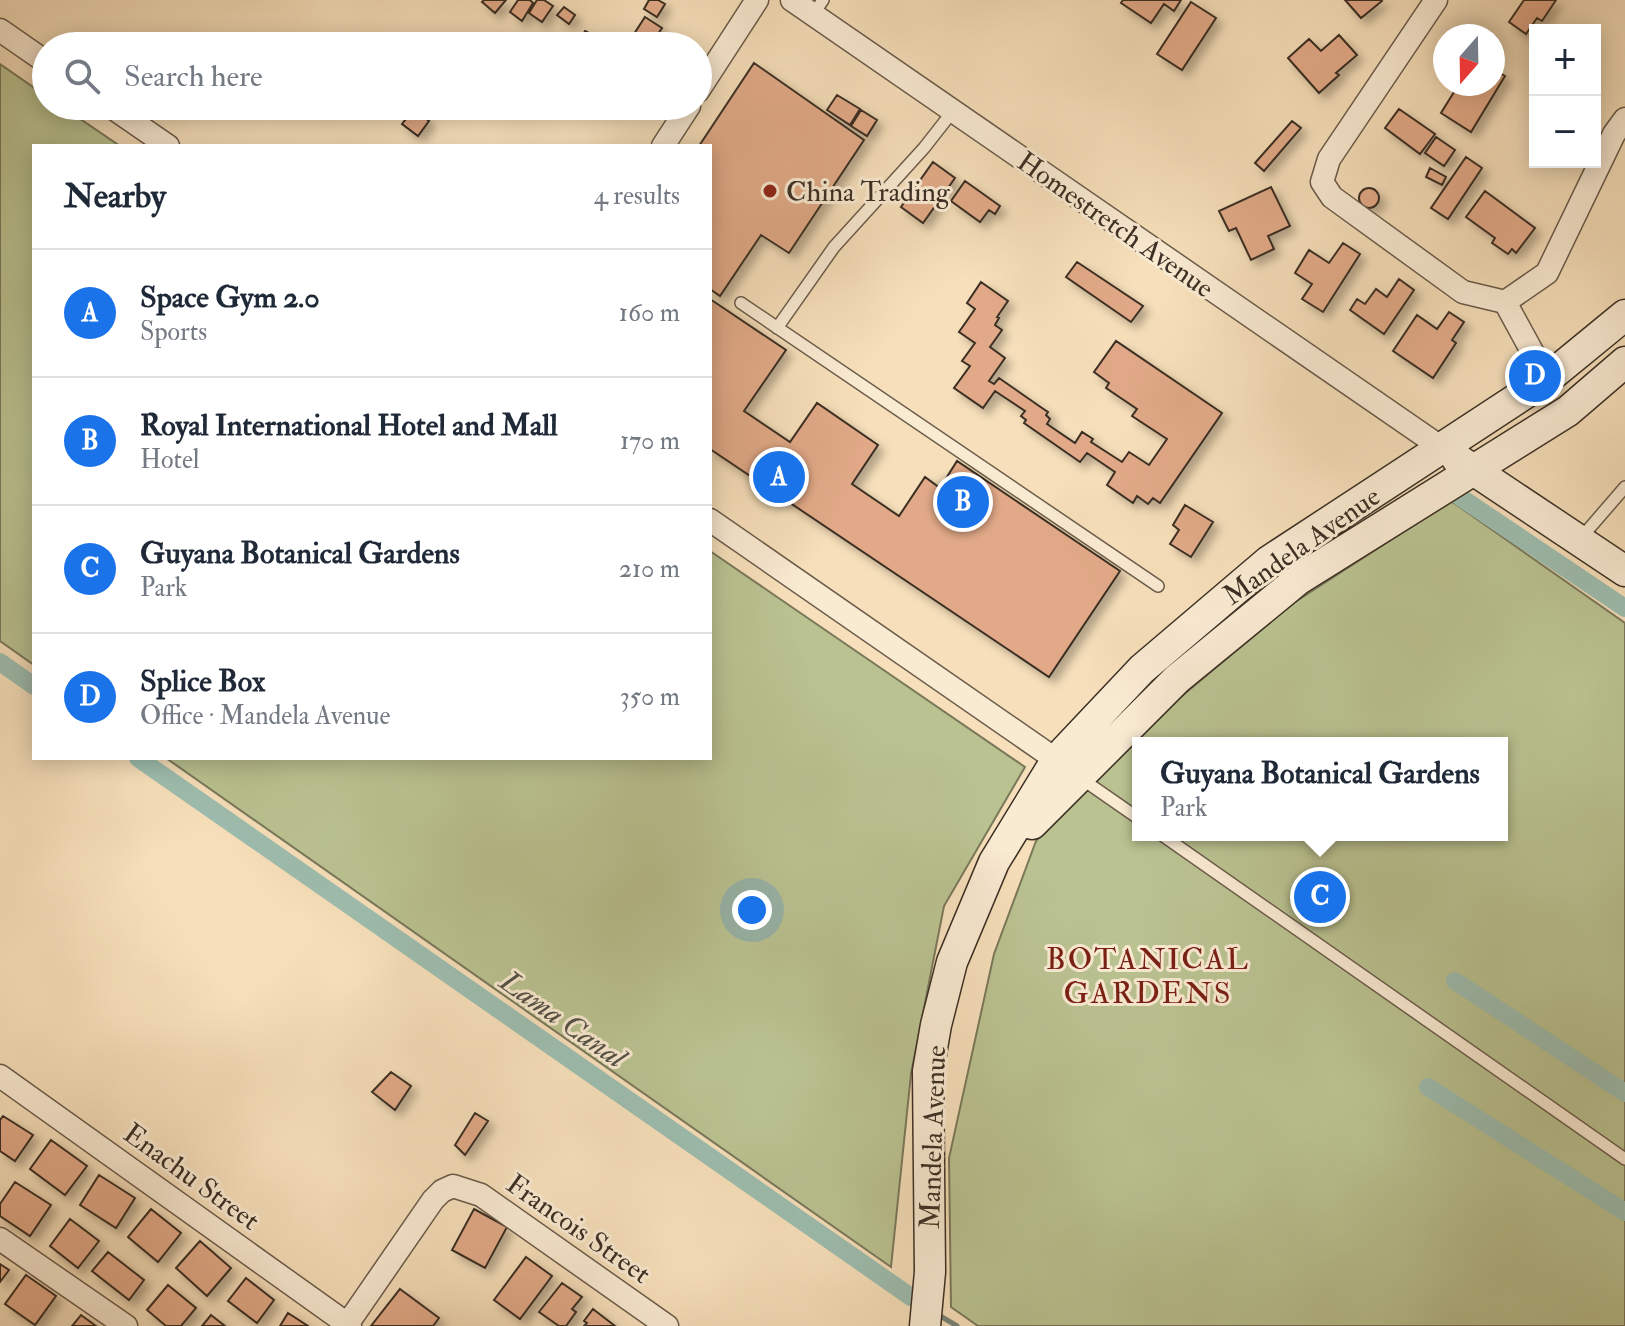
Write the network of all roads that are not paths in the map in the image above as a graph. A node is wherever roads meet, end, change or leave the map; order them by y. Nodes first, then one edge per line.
1 (757, 0) edge
2 (792, 0) edge
3 (1436, 0) edge
4 (818, 7) edge
5 (0, 30) edge
6 (32, 52) edge
7 (712, 69) edge
8 (953, 111) junction
9 (1625, 119) edge
10 (130, 120) edge
11 (680, 120) edge
12 (165, 144) edge
13 (664, 144) edge
14 (1505, 302) junction
15 (741, 303) dead end
16 (1625, 315) edge
17 (777, 328) junction
18 (1625, 362) edge
19 (1547, 379) junction
20 (1442, 448) junction
21 (1472, 469) junction
22 (1625, 487) edge
23 (712, 521) edge
24 (1579, 541) junction
25 (1625, 571) edge
26 (1158, 586) dead end
27 (1067, 768) junction
28 (1132, 814) edge
29 (1171, 841) edge
30 (0, 1076) edge
31 (1625, 1159) edge
32 (0, 1239) edge
33 (348, 1325) edge
34 (126, 1326) edge
35 (667, 1326) edge
36 (925, 1326) edge

1 - 7 street
2 - 4 street, Homestretch Avenue
3 - 14 street
4 - 8 street, Homestretch Avenue
5 - 6 street
8 - 17 lane
8 - 20 street, Homestretch Avenue
9 - 14 street
10 - 12 street
11 - 13 street
14 - 19 street
15 - 17 lane
16 - 19 main road, Mandela Avenue
17 - 26 lane
18 - 21 main road, Mandela Avenue
19 - 20 main road, Mandela Avenue
20 - 21 main road
20 - 27 main road, Mandela Avenue
21 - 24 main road
21 - 27 main road, Mandela Avenue
22 - 24 lane
23 - 27 street
24 - 25 main road
27 - 28 lane
27 - 36 main road, Mandela Avenue
29 - 31 lane
30 - 33 street, Enachu Street
32 - 34 street
33 - 35 street, Francois Street

